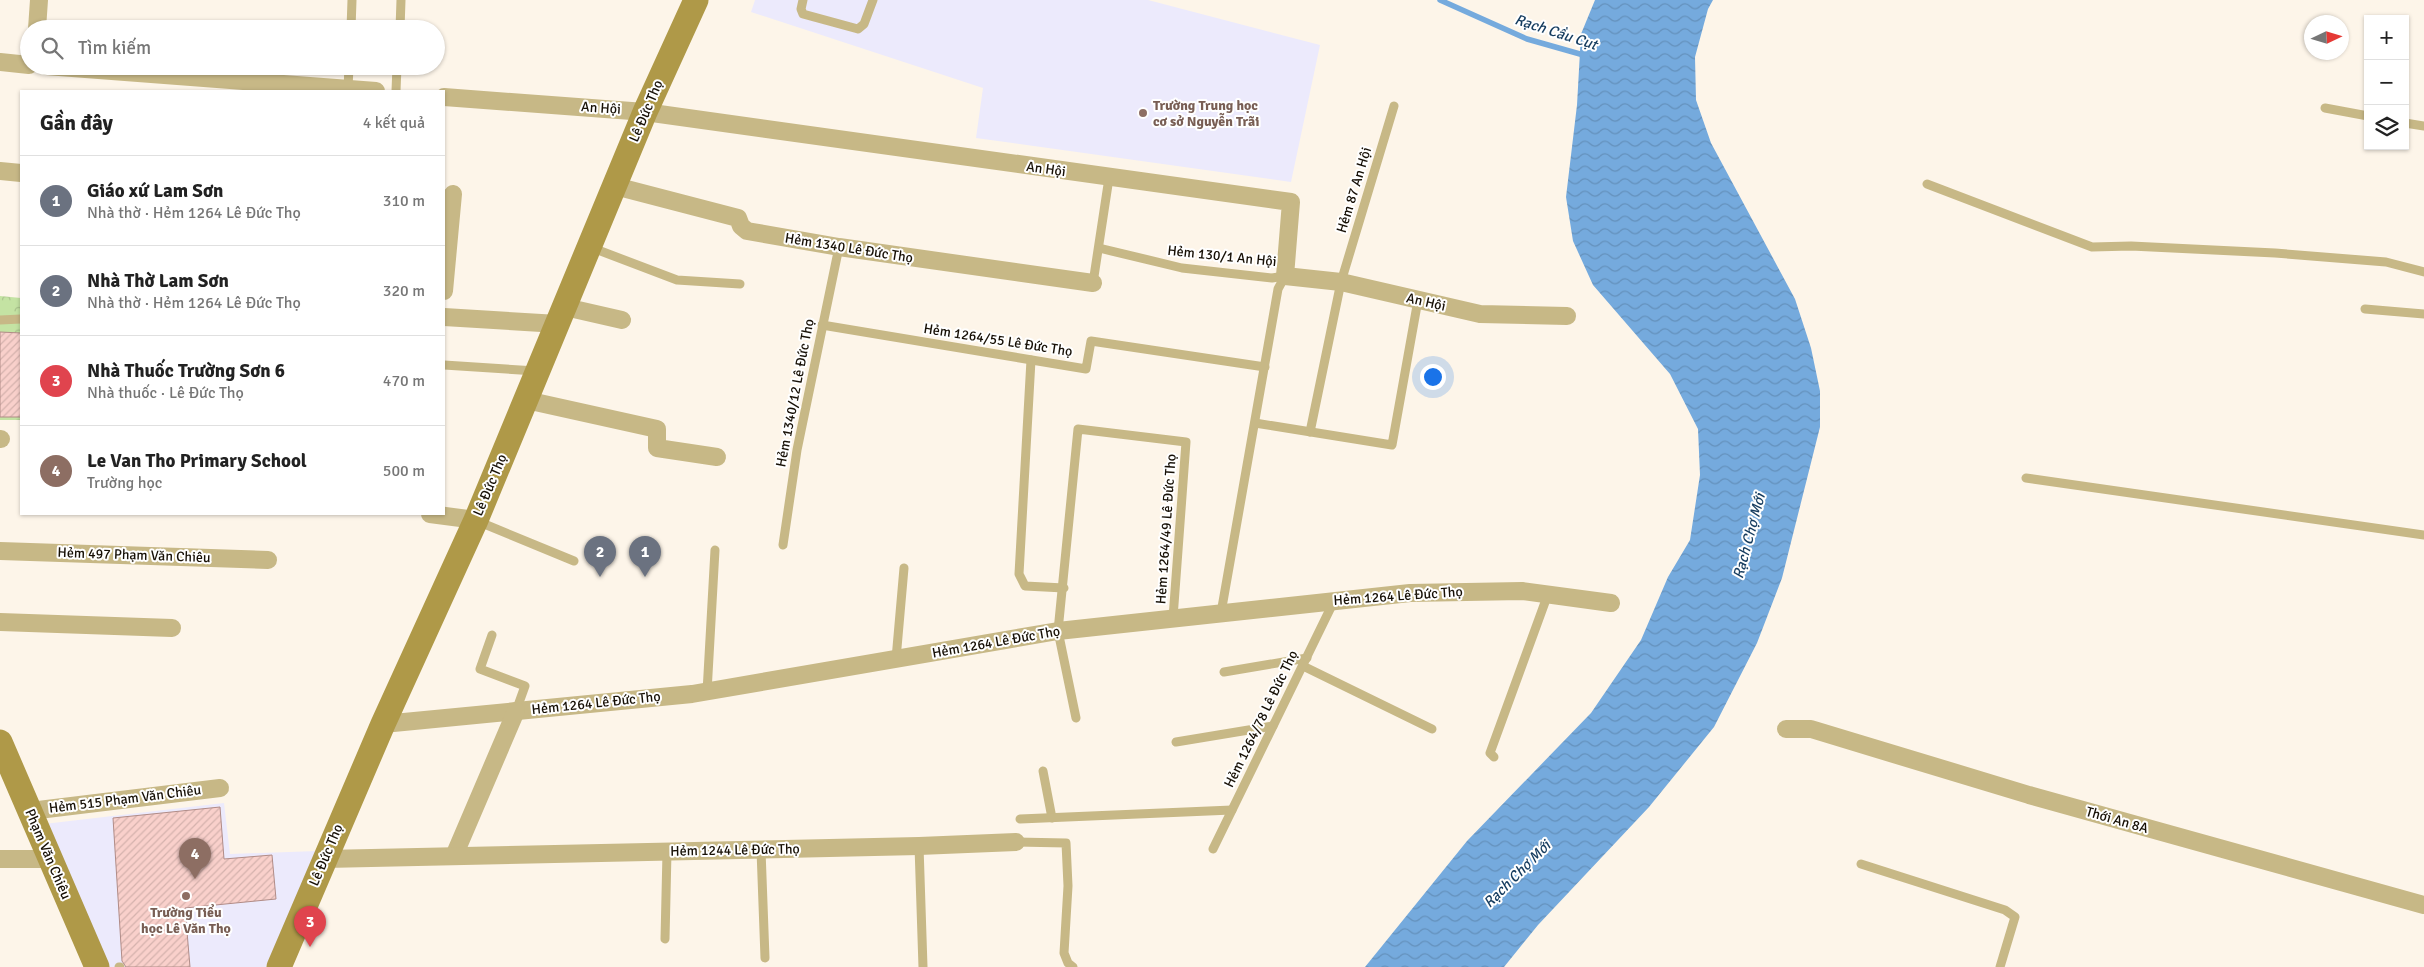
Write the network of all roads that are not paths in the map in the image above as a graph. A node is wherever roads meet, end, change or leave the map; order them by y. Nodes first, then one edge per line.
1 (39, 0) edge
2 (352, 0) edge
3 (402, 0) edge
4 (696, 0) edge
5 (803, 0) edge
6 (873, 0) edge
7 (38, 20) edge
8 (351, 20) edge
9 (401, 20) edge
10 (0, 62) edge
11 (20, 64) edge
12 (124, 75) edge
13 (349, 75) edge
14 (397, 75) edge
15 (211, 85) edge
16 (348, 89) junction
17 (362, 90) edge
18 (396, 90) edge
19 (445, 96) edge
20 (1394, 106) dead end
21 (2325, 108) dead end
22 (646, 112) junction
23 (2364, 115) edge
24 (2409, 124) edge
25 (2424, 126) edge
26 (0, 171) edge
27 (20, 173) edge
28 (1109, 178) junction
29 (1927, 184) dead end
30 (615, 186) junction
31 (453, 194) dead end
32 (590, 247) junction
33 (840, 247) junction
34 (1099, 248) junction
35 (2424, 272) edge
36 (1285, 276) junction
37 (445, 280) edge
38 (1341, 282) junction
39 (740, 284) dead end
40 (1093, 284) joint
41 (1418, 300) junction
42 (2365, 309) dead end
43 (2424, 314) edge
44 (561, 316) junction
45 (1567, 316) dead end
46 (445, 317) edge
47 (20, 319) edge
48 (0, 320) edge
49 (622, 320) dead end
50 (822, 325) junction
51 (1031, 360) junction
52 (445, 365) edge
53 (1265, 367) junction
54 (538, 371) junction
55 (526, 400) junction
56 (1255, 423) junction
57 (1310, 432) junction
58 (717, 457) dead end
59 (2026, 478) dead end
60 (438, 515) edge
61 (476, 520) junction
62 (2424, 535) edge
63 (783, 545) dead end
64 (0, 550) edge
65 (715, 550) dead end
66 (268, 560) dead end
67 (574, 561) dead end
68 (904, 568) dead end
69 (1064, 588) junction
70 (1548, 594) junction
71 (1335, 600) junction
72 (1611, 603) dead end
73 (1221, 613) junction
74 (1173, 618) junction
75 (0, 622) edge
76 (172, 628) dead end
77 (1058, 631) junction
78 (492, 635) dead end
79 (896, 659) junction
80 (1305, 662) junction
81 (1224, 672) dead end
82 (707, 692) junction
83 (516, 711) junction
84 (1076, 718) dead end
85 (383, 724) junction
86 (1273, 726) junction
87 (1432, 729) dead end
88 (1786, 729) dead end
89 (0, 742) edge
90 (1176, 742) dead end
91 (1494, 757) dead end
92 (1043, 771) dead end
93 (220, 788) dead end
94 (1232, 810) junction
95 (30, 811) junction
96 (1052, 818) junction
97 (1020, 819) dead end
98 (1016, 842) joint
99 (919, 846) junction
100 (1213, 849) dead end
101 (761, 850) junction
102 (667, 852) junction
103 (454, 856) junction
104 (0, 859) edge
105 (50, 859) junction
106 (324, 859) junction
107 (1861, 864) dead end
108 (2424, 905) edge
109 (665, 940) dead end
110 (766, 958) dead end
111 (97, 967) edge
112 (279, 967) edge
113 (923, 967) edge
114 (1073, 967) edge
115 (2000, 967) edge

1 - 7 street
2 - 8 lane
3 - 9 lane
4 - 22 main road, Lê Đức Thọ
5 - 6 lane
10 - 11 street
12 - 15 street
13 - 16 lane
14 - 18 lane
15 - 16 street
16 - 17 street
19 - 22 street, An Hội
20 - 38 lane, Hẻm 87 An Hội
21 - 23 lane
22 - 28 street, An Hội
22 - 30 main road, Lê Đức Thọ
24 - 25 lane
26 - 27 street
28 - 34 lane
28 - 36 street, An Hội
29 - 35 lane
30 - 32 main road, Lê Đức Thọ
30 - 33 street, Hẻm 1340 Lê Đức Thọ
31 - 37 street
32 - 39 lane
32 - 44 main road, Lê Đức Thọ
33 - 40 street, Hẻm 1340 Lê Đức Thọ
33 - 50 lane, Hẻm 1340/12 Lê Đức Thọ
34 - 36 lane, Hẻm 130/1 An Hội
34 - 40 lane
36 - 38 street, An Hội
36 - 53 lane
38 - 41 street, An Hội
38 - 57 lane
41 - 45 street, An Hội
41 - 57 lane
42 - 43 lane
44 - 46 street
44 - 49 street
44 - 54 main road, Lê Đức Thọ
47 - 48 lane
50 - 51 lane, Hẻm 1264/55 Lê Đức Thọ
50 - 63 lane, Hẻm 1340/12 Lê Đức Thọ
51 - 53 lane, Hẻm 1264/55 Lê Đức Thọ
51 - 69 lane
52 - 54 lane
53 - 56 lane
54 - 55 main road, Lê Đức Thọ
55 - 58 street
55 - 61 main road, Lê Đức Thọ
56 - 57 lane
56 - 73 lane
59 - 62 lane
60 - 61 street
61 - 67 lane
61 - 85 main road, Lê Đức Thọ
64 - 66 street, Hẻm 497 Phạm Văn Chiêu
65 - 82 lane
68 - 79 lane
69 - 74 lane, Hẻm 1264/49 Lê Đức Thọ
69 - 77 lane
70 - 71 street, Hẻm 1264 Lê Đức Thọ
70 - 72 street, Hẻm 1264 Lê Đức Thọ
70 - 91 lane
71 - 73 street, Hẻm 1264 Lê Đức Thọ
71 - 80 lane, Hẻm 1264/78 Lê Đức Thọ
73 - 74 street, Hẻm 1264 Lê Đức Thọ
74 - 77 street, Hẻm 1264 Lê Đức Thọ
75 - 76 street
77 - 79 street, Hẻm 1264 Lê Đức Thọ
77 - 84 lane
78 - 83 lane
79 - 82 street, Hẻm 1264 Lê Đức Thọ
80 - 81 lane
80 - 86 lane, Hẻm 1264/78 Lê Đức Thọ
80 - 87 lane
82 - 83 street, Hẻm 1264 Lê Đức Thọ
83 - 85 street, Hẻm 1264 Lê Đức Thọ
83 - 103 street
85 - 106 main road, Lê Đức Thọ
86 - 90 lane
86 - 94 lane, Hẻm 1264/78 Lê Đức Thọ
88 - 108 street, Thới An 8A
89 - 95 main road, Phạm Văn Chiêu
92 - 96 lane
93 - 95 street, Hẻm 515 Phạm Văn Chiêu
94 - 96 lane
94 - 100 lane, Hẻm 1264/78 Lê Đức Thọ
95 - 105 main road, Phạm Văn Chiêu
96 - 97 lane
98 - 99 street, Hẻm 1244 Lê Đức Thọ
98 - 114 lane
99 - 101 street, Hẻm 1244 Lê Đức Thọ
99 - 113 lane
101 - 102 street, Hẻm 1244 Lê Đức Thọ
101 - 110 lane
102 - 103 street, Hẻm 1244 Lê Đức Thọ
102 - 109 lane
103 - 106 street, Hẻm 1244 Lê Đức Thọ
104 - 105 street
105 - 111 main road, Phạm Văn Chiêu
106 - 112 main road, Lê Đức Thọ
107 - 115 lane

